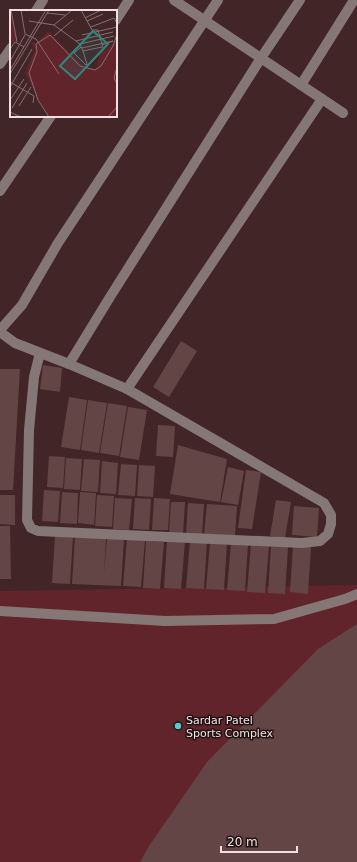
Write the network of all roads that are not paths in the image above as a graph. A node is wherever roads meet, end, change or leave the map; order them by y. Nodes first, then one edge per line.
1 (43, 0) edge
2 (129, 0) edge
3 (174, 0) edge
4 (218, 0) edge
5 (300, 0) edge
6 (354, 0) edge
7 (37, 10) edge
8 (117, 18) edge
9 (204, 20) junction
10 (10, 49) edge
11 (261, 58) junction
12 (0, 64) edge
13 (301, 85) junction
14 (322, 99) junction
15 (343, 113) dead end
16 (50, 117) edge
17 (0, 191) edge
18 (0, 331) edge
19 (40, 353) junction
20 (69, 364) junction
21 (127, 389) junction
22 (357, 594) edge
23 (0, 611) edge

1 - 7 street
2 - 8 street
3 - 9 street
4 - 9 street
5 - 11 street
6 - 13 street
9 - 11 street
9 - 18 street
10 - 12 street
11 - 13 street
11 - 20 street
13 - 14 street
14 - 15 street
14 - 21 street
16 - 17 street
18 - 19 street
19 - 20 street
19 - 21 street
20 - 21 street
22 - 23 street

